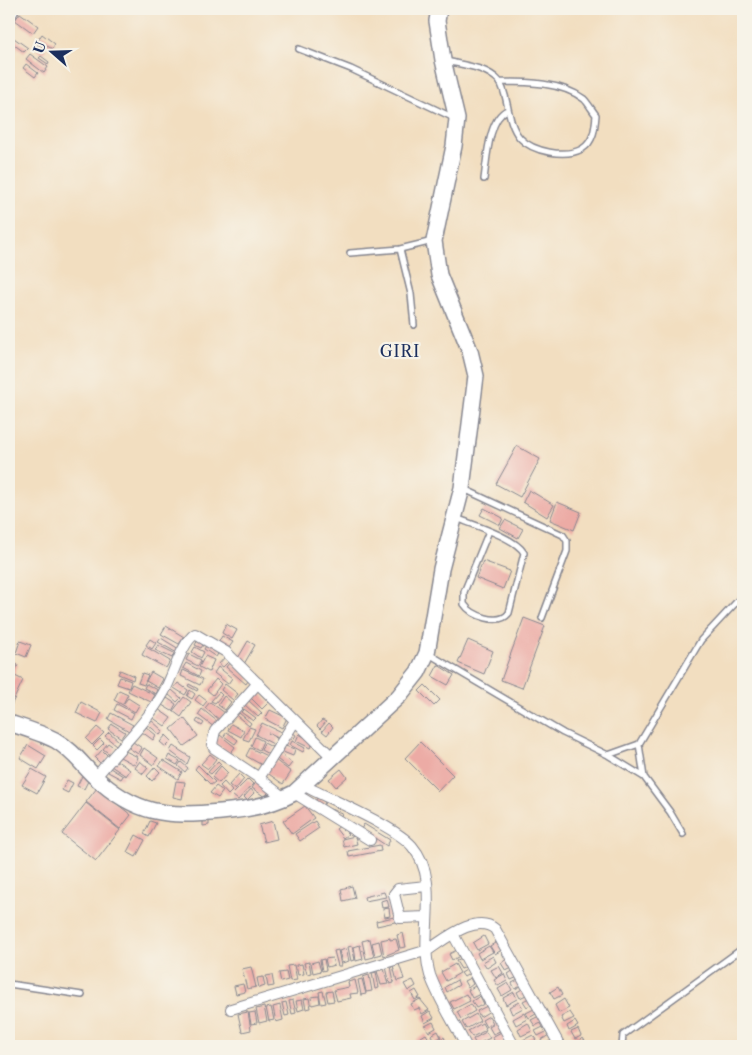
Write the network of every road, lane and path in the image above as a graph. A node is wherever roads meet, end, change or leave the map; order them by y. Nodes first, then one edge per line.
1 (14, 9) edge
2 (439, 9) edge
3 (9, 18) edge
4 (299, 49) dead end
5 (443, 60) junction
6 (500, 82) junction
7 (507, 110) junction
8 (457, 119) junction
9 (484, 179) dead end
10 (434, 241) junction
11 (400, 248) junction
12 (350, 253) dead end
13 (414, 325) dead end
14 (462, 488) junction
15 (454, 516) junction
16 (490, 531) junction
17 (743, 595) edge
18 (542, 618) dead end
19 (427, 653) junction
20 (258, 682) junction
21 (295, 721) junction
22 (9, 723) edge
23 (639, 744) junction
24 (608, 755) junction
25 (331, 756) junction
26 (96, 777) junction
27 (259, 778) junction
28 (644, 778) junction
29 (293, 792) junction
30 (683, 834) dead end
31 (370, 840) dead end
32 (426, 886) junction
33 (427, 916) junction
34 (453, 934) junction
35 (743, 948) edge
36 (428, 950) junction
37 (9, 984) edge
38 (82, 995) dead end
39 (231, 1009) dead end
40 (466, 1046) edge
41 (514, 1046) edge
42 (560, 1046) edge
43 (622, 1046) edge

1 - 3 street
2 - 5 main road
4 - 8 lane
5 - 6 lane
5 - 8 main road
6 - 7 lane
6 - 7 lane
7 - 9 lane
8 - 10 main road
10 - 11 lane
10 - 14 main road
11 - 12 lane
11 - 13 lane
14 - 15 main road
14 - 18 lane
15 - 16 lane
15 - 19 main road
16 - 16 lane
17 - 23 lane
19 - 24 lane
19 - 25 main road
20 - 21 street
20 - 26 street
20 - 27 street
21 - 25 street
21 - 27 street
22 - 26 main road
23 - 24 lane
23 - 28 lane
24 - 28 lane
25 - 29 main road
26 - 29 main road
27 - 29 street
28 - 30 lane
29 - 31 street
29 - 32 street
32 - 33 street
32 - 33 street
33 - 36 street
34 - 36 street
34 - 41 street
34 - 42 street
35 - 43 lane
36 - 39 street
36 - 40 street
37 - 38 lane

